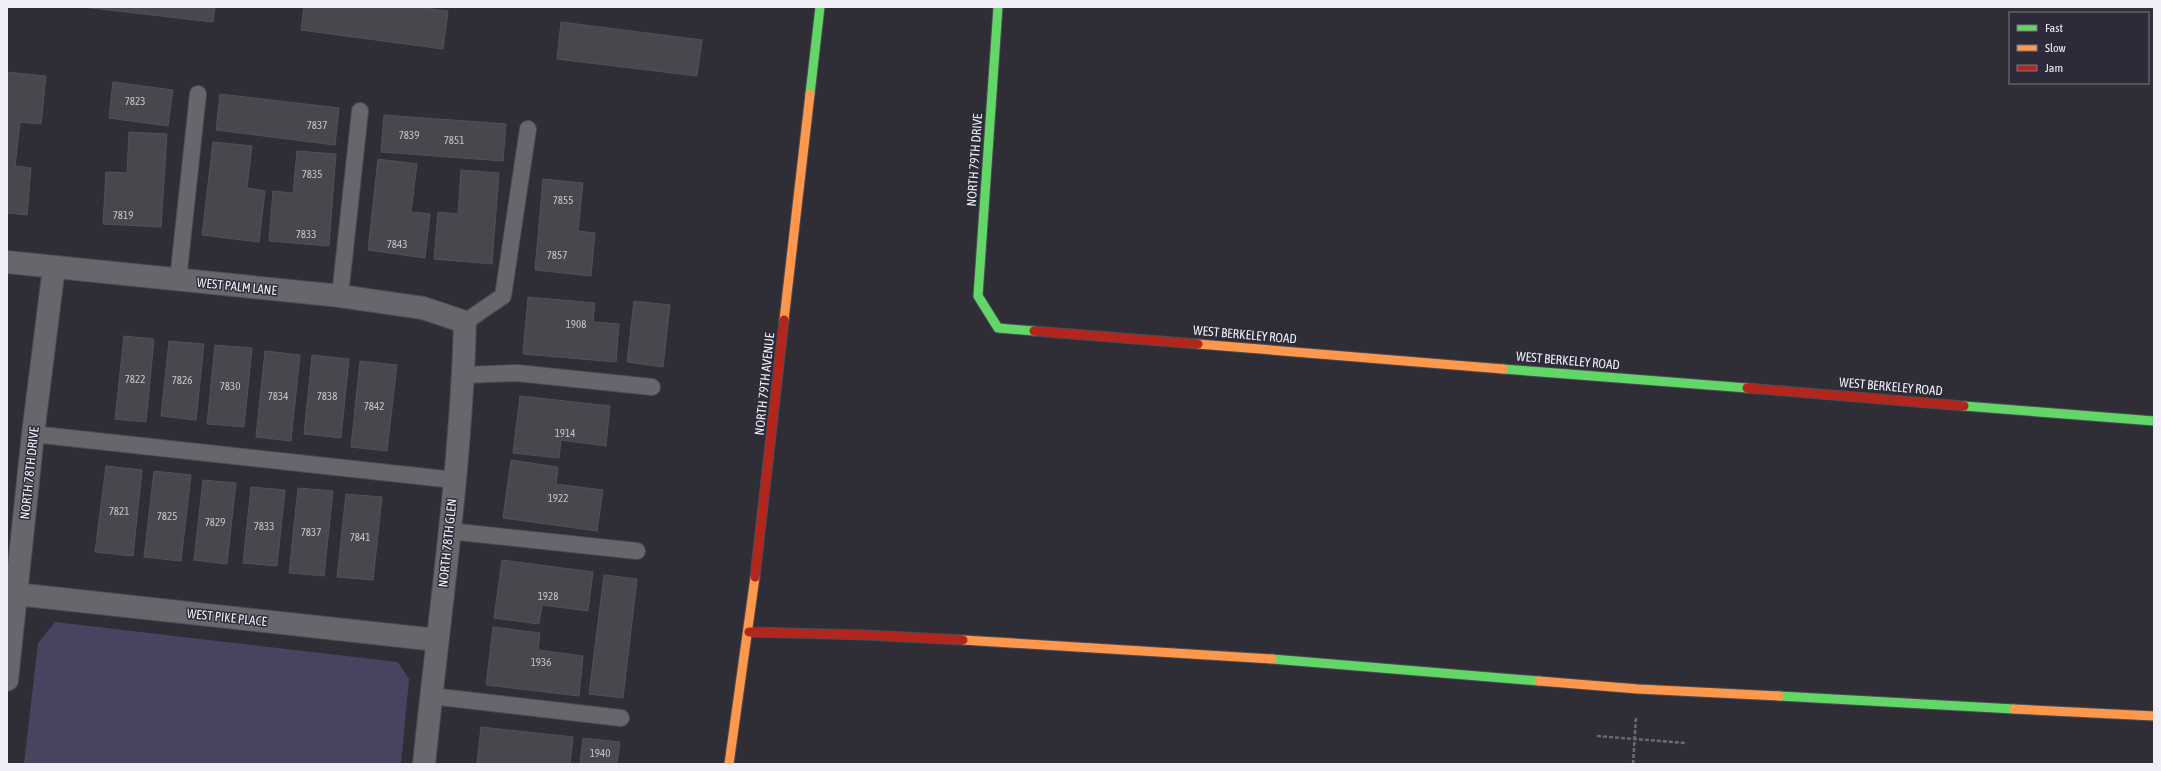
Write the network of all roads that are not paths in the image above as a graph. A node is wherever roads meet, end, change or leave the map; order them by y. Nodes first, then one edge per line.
1 (820, 7) edge
2 (998, 7) edge
3 (198, 94) dead end
4 (360, 111) dead end
5 (528, 128) dead end
6 (7, 262) edge
7 (54, 266) junction
8 (178, 280) junction
9 (340, 296) junction
10 (988, 312) joint
11 (465, 322) junction
12 (464, 375) junction
13 (652, 387) dead end
14 (2154, 421) edge
15 (34, 434) junction
16 (454, 480) junction
17 (449, 532) junction
18 (637, 551) dead end
19 (16, 594) junction
20 (749, 632) junction
21 (437, 640) junction
22 (7, 680) edge
23 (431, 696) junction
24 (2154, 716) edge
25 (621, 718) dead end
26 (424, 764) edge
27 (729, 764) edge

1 - 20 street, NORTH 79TH AVENUE
2 - 10 street, NORTH 79TH DRIVE
3 - 8 lane
4 - 9 lane
5 - 11 lane
6 - 7 street, WEST PALM LANE
7 - 8 street, WEST PALM LANE
7 - 15 street, NORTH 78TH DRIVE
8 - 9 street, WEST PALM LANE
9 - 11 street, WEST PALM LANE
10 - 14 street, WEST BERKELEY ROAD
11 - 12 street, NORTH 78TH GLEN
12 - 13 lane
12 - 16 street, NORTH 78TH GLEN
15 - 16 lane
15 - 19 street, NORTH 78TH DRIVE
16 - 17 street, NORTH 78TH GLEN
17 - 18 lane
17 - 21 street, NORTH 78TH GLEN
19 - 21 street, WEST PIKE PLACE
19 - 22 street, NORTH 78TH DRIVE
20 - 24 street
20 - 27 street, NORTH 79TH AVENUE
21 - 23 street, NORTH 78TH GLEN
23 - 25 lane
23 - 26 street, NORTH 78TH GLEN

